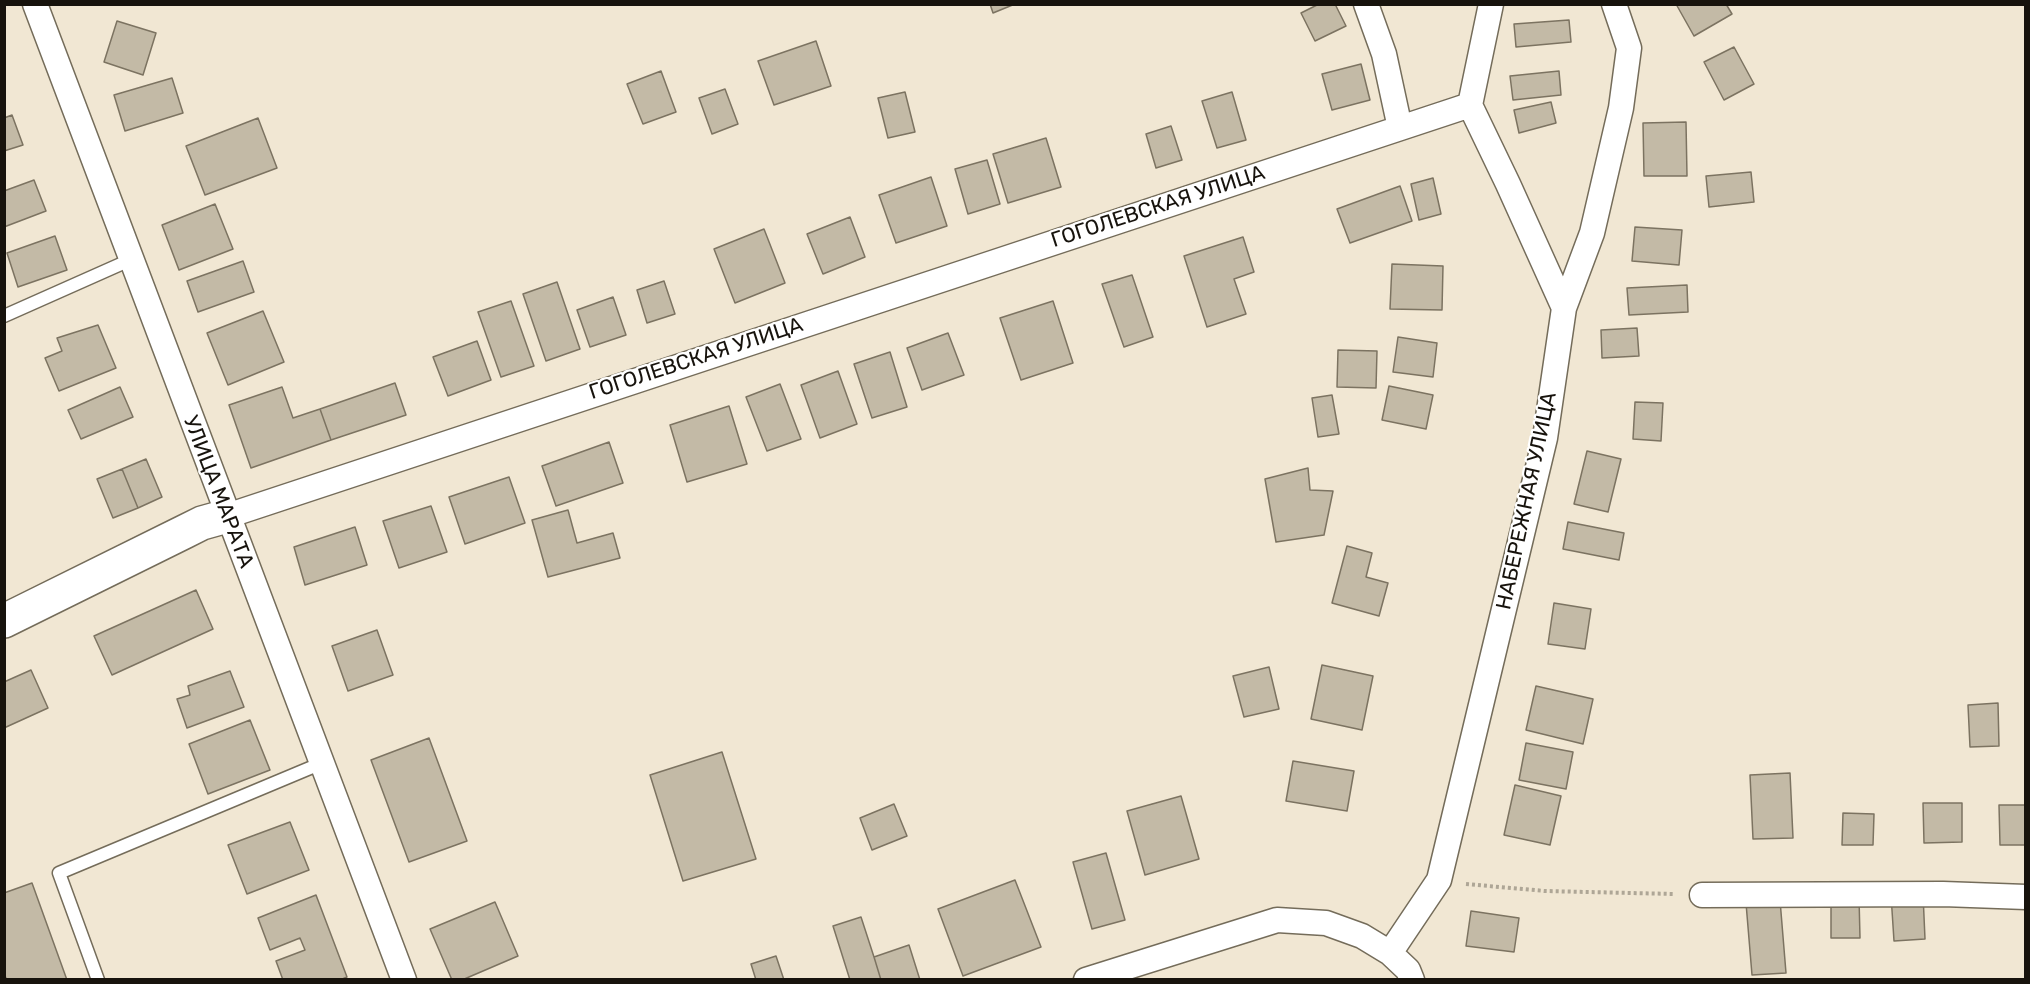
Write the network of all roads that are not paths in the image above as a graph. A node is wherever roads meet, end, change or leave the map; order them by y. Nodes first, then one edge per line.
1 (35, 4) edge
2 (1366, 4) edge
3 (1491, 4) edge
4 (1614, 4) edge
5 (1470, 105) junction
6 (1400, 128) junction
7 (130, 260) junction
8 (1564, 308) junction
9 (4, 316) edge
10 (227, 516) junction
11 (4, 621) edge
12 (322, 763) junction
13 (1702, 895) road end
14 (2025, 897) edge
15 (1389, 953) junction
16 (98, 980) edge
17 (404, 980) edge
18 (1086, 980) edge
19 (1412, 980) edge

1 - 7 street, УЛИЦА МАРАТА
2 - 6 street
3 - 5 street
4 - 8 street, НАБЕРЕЖНАЯ УЛИЦА
5 - 6 street
5 - 8 street
6 - 10 street, ГОГОЛЕВСКАЯ УЛИЦА
7 - 9 lane
7 - 10 street, УЛИЦА МАРАТА
8 - 15 street, НАБЕРЕЖНАЯ УЛИЦА
10 - 11 street, ГОГОЛЕВСКАЯ УЛИЦА
10 - 12 street, УЛИЦА МАРАТА
12 - 16 lane
12 - 17 street, УЛИЦА МАРАТА
13 - 14 street
15 - 18 street
15 - 19 street

